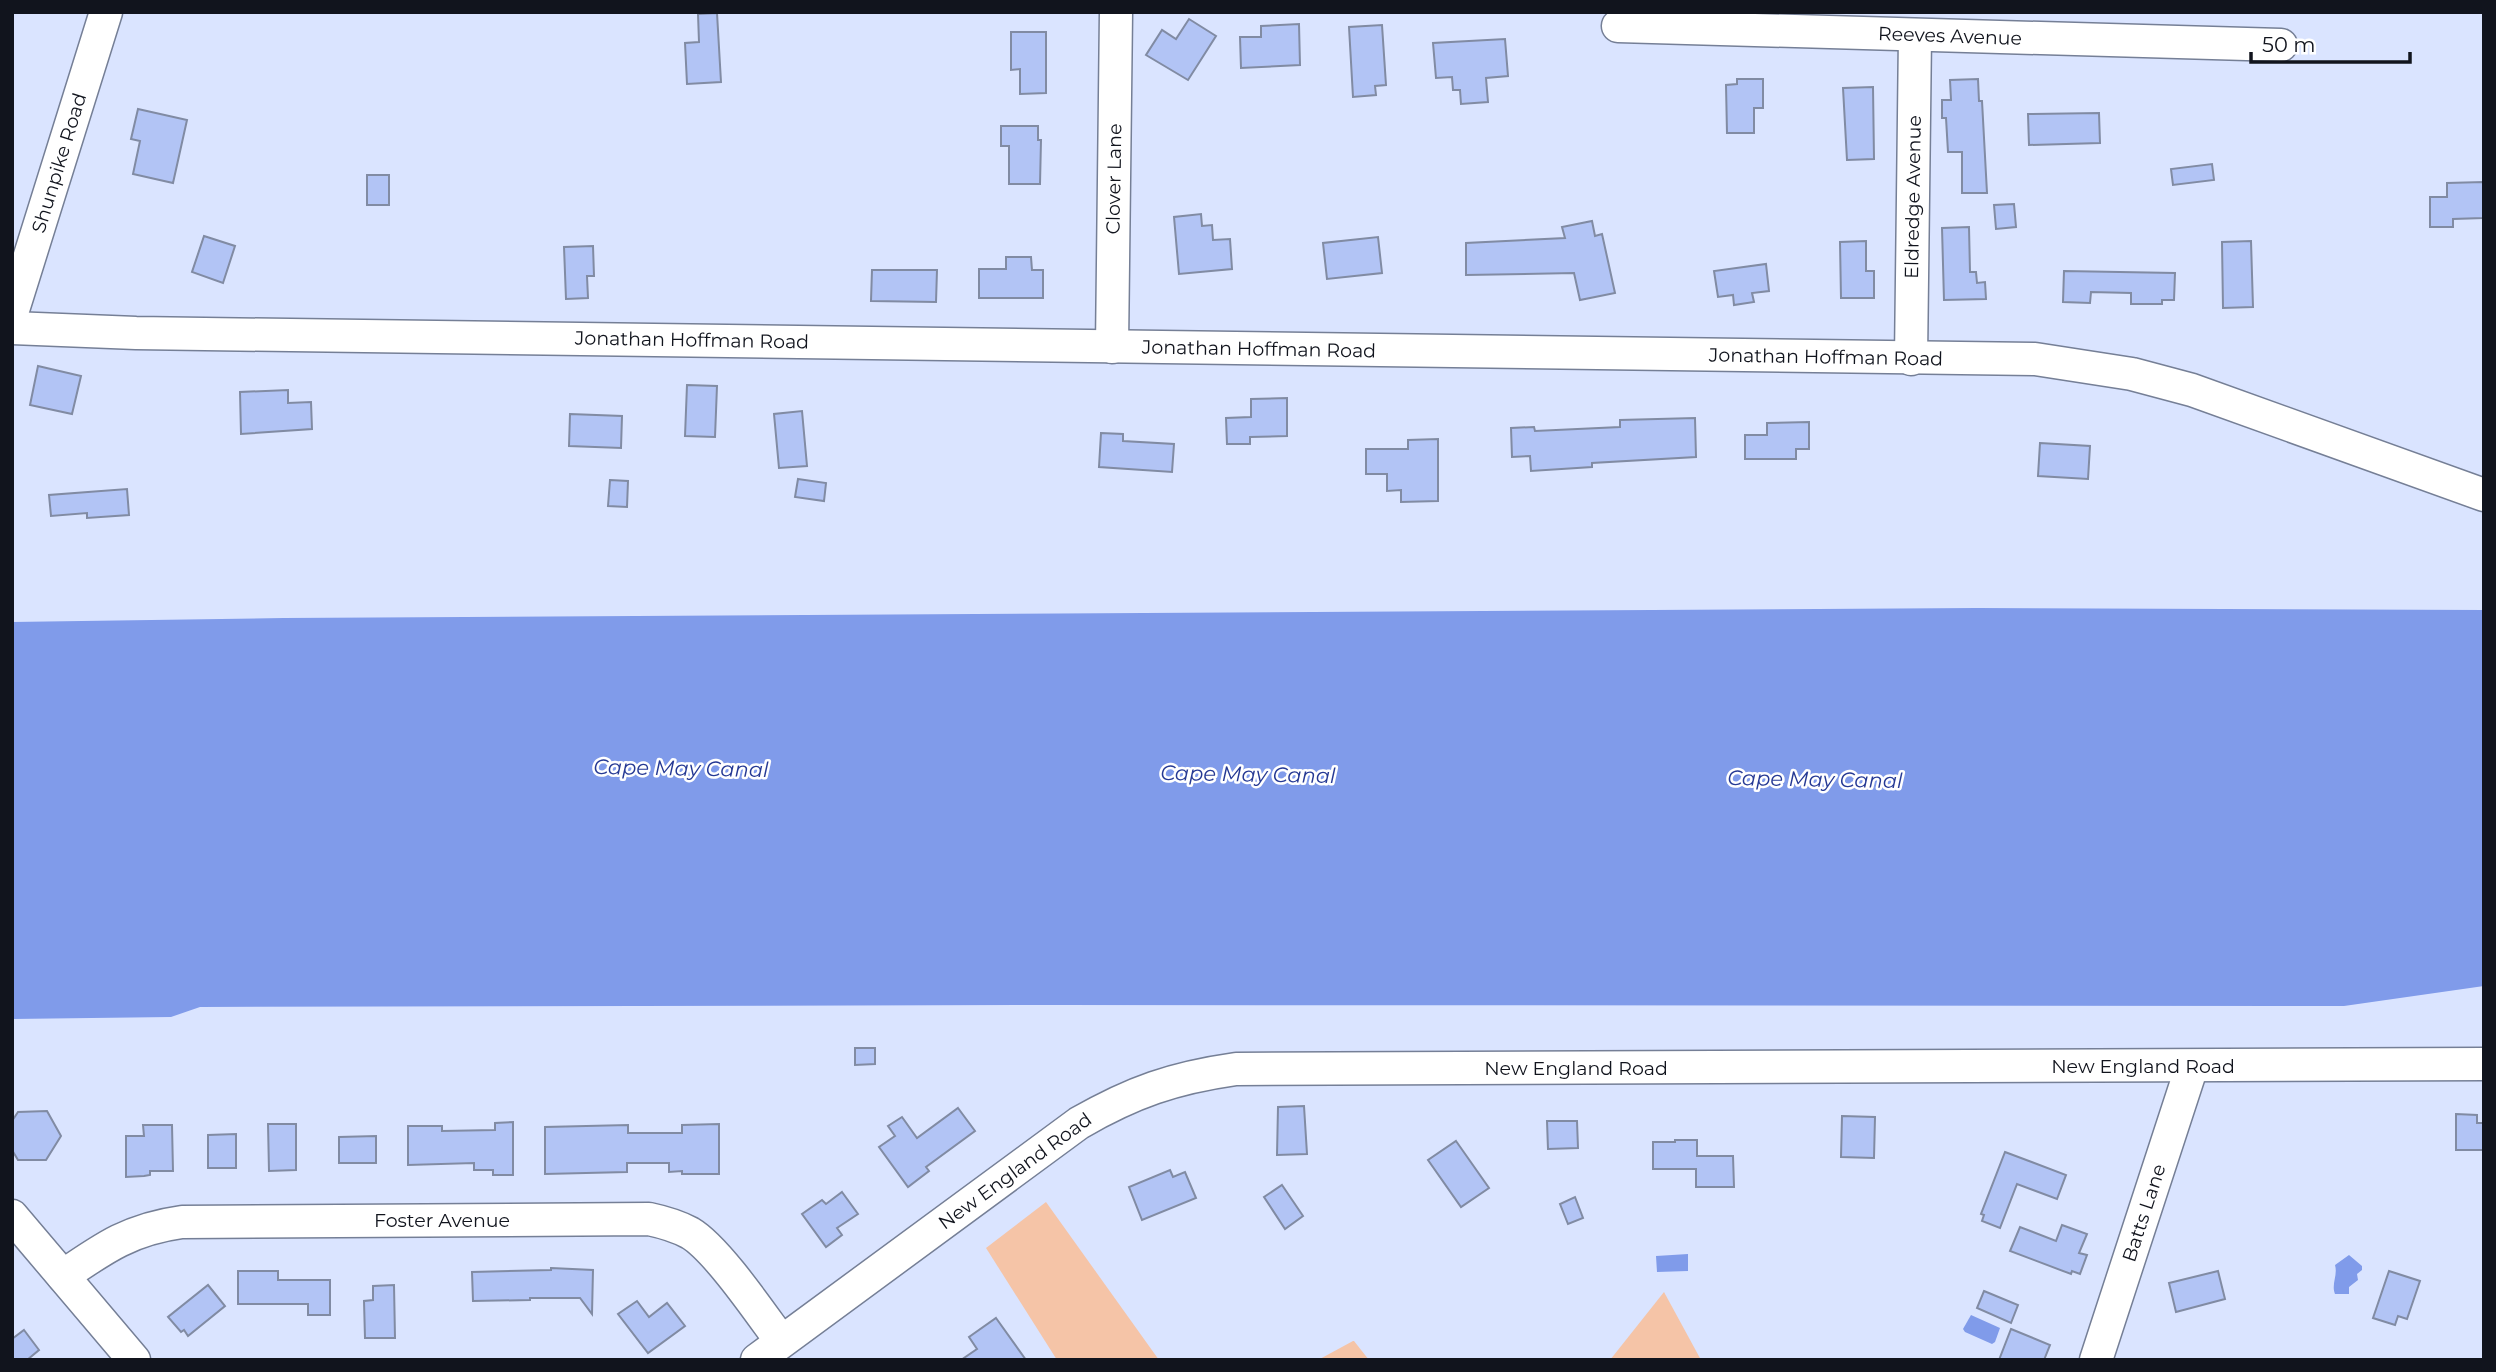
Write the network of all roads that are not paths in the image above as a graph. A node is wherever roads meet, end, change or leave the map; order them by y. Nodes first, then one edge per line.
1 (106, 12) edge
2 (1116, 12) edge
3 (1618, 26) dead end
4 (1915, 35) junction
5 (2281, 46) dead end
6 (12, 313) edge
7 (12, 328) edge
8 (1112, 346) junction
9 (1911, 359) junction
10 (2484, 495) edge
11 (2484, 1064) edge
12 (2192, 1066) junction
13 (12, 1216) edge
14 (64, 1276) junction
15 (769, 1351) edge
16 (134, 1360) edge
17 (2096, 1360) edge

1 - 6 street, Shunpike Road
2 - 8 street, Clover Lane
3 - 4 street, Reeves Avenue
4 - 5 street, Reeves Avenue
4 - 9 street, Eldredge Avenue
7 - 8 street, Jonathan Hoffman Road
8 - 9 street, Jonathan Hoffman Road
9 - 10 street, Jonathan Hoffman Road
11 - 12 street, New England Road
12 - 15 street, New England Road
12 - 17 street, Batts Lane
13 - 14 street
14 - 15 street, Foster Avenue
14 - 16 street

